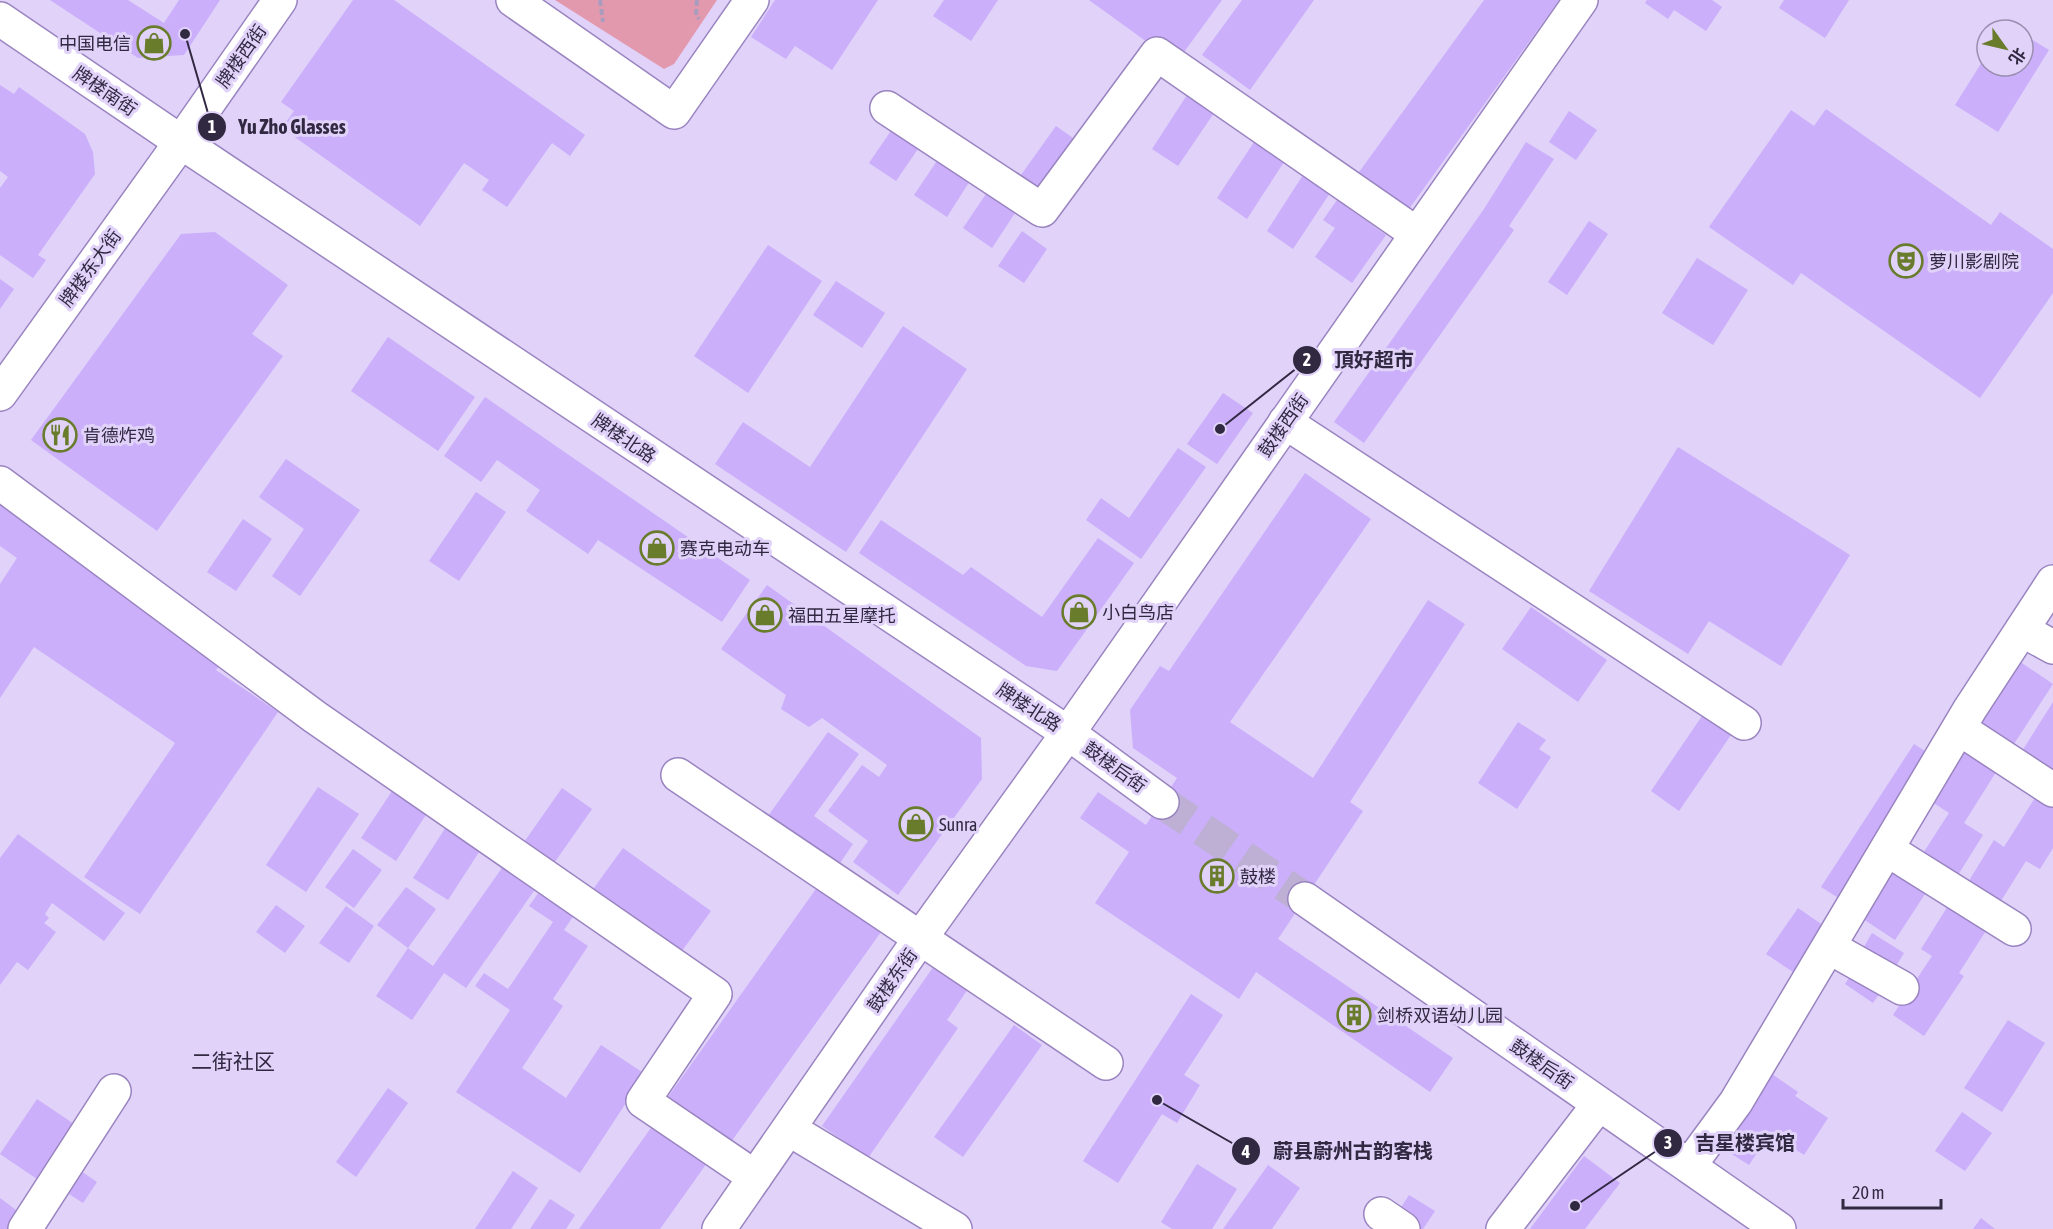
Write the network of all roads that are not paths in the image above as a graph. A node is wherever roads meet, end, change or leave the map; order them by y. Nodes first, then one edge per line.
1 (280, 0) edge
2 (513, 0) edge
3 (752, 0) edge
4 (1581, 0) edge
5 (0, 19) edge
6 (887, 108) dead end
7 (181, 142) junction
8 (1417, 234) junction
9 (0, 394) edge
10 (1285, 422) junction
11 (0, 483) edge
12 (2053, 582) edge
13 (2022, 630) junction
14 (2053, 647) edge
15 (1744, 723) dead end
16 (1960, 729) junction
17 (1068, 733) junction
18 (678, 775) dead end
19 (2053, 790) edge
20 (1162, 802) tunnel mouth
21 (1888, 850) junction
22 (1305, 899) tunnel mouth
23 (2014, 929) dead end
24 (919, 940) junction
25 (1829, 947) junction
26 (1902, 988) dead end
27 (1106, 1063) dead end
28 (114, 1091) dead end
29 (1599, 1104) junction
30 (789, 1129) junction
31 (1689, 1166) junction
32 (755, 1177) junction
33 (25, 1229) edge
34 (719, 1229) edge
35 (955, 1229) edge
36 (1503, 1229) edge
37 (1779, 1229) edge

1 - 7 street, 牌楼西街
2 - 3 street
4 - 8 street, 鼓楼西街
5 - 7 street, 牌楼南街
6 - 8 street
7 - 9 street, 牌楼东大街
7 - 17 street, 牌楼北路
8 - 10 street, 鼓楼西街
10 - 15 street
10 - 17 street, 鼓楼西街
11 - 32 street
12 - 13 street
13 - 14 street
13 - 16 street
16 - 19 street
16 - 21 street
17 - 20 street, 鼓楼后街
17 - 24 street, 鼓楼东街
18 - 24 street
21 - 23 street
21 - 25 street
22 - 29 street, 鼓楼后街
24 - 27 street
24 - 30 street, 鼓楼东街
25 - 26 street
25 - 31 street
28 - 33 street
29 - 31 street, 鼓楼后街
29 - 36 street
30 - 32 street, 鼓楼东街
30 - 35 street
31 - 37 street, 鼓楼后街
32 - 34 street, 鼓楼东街

